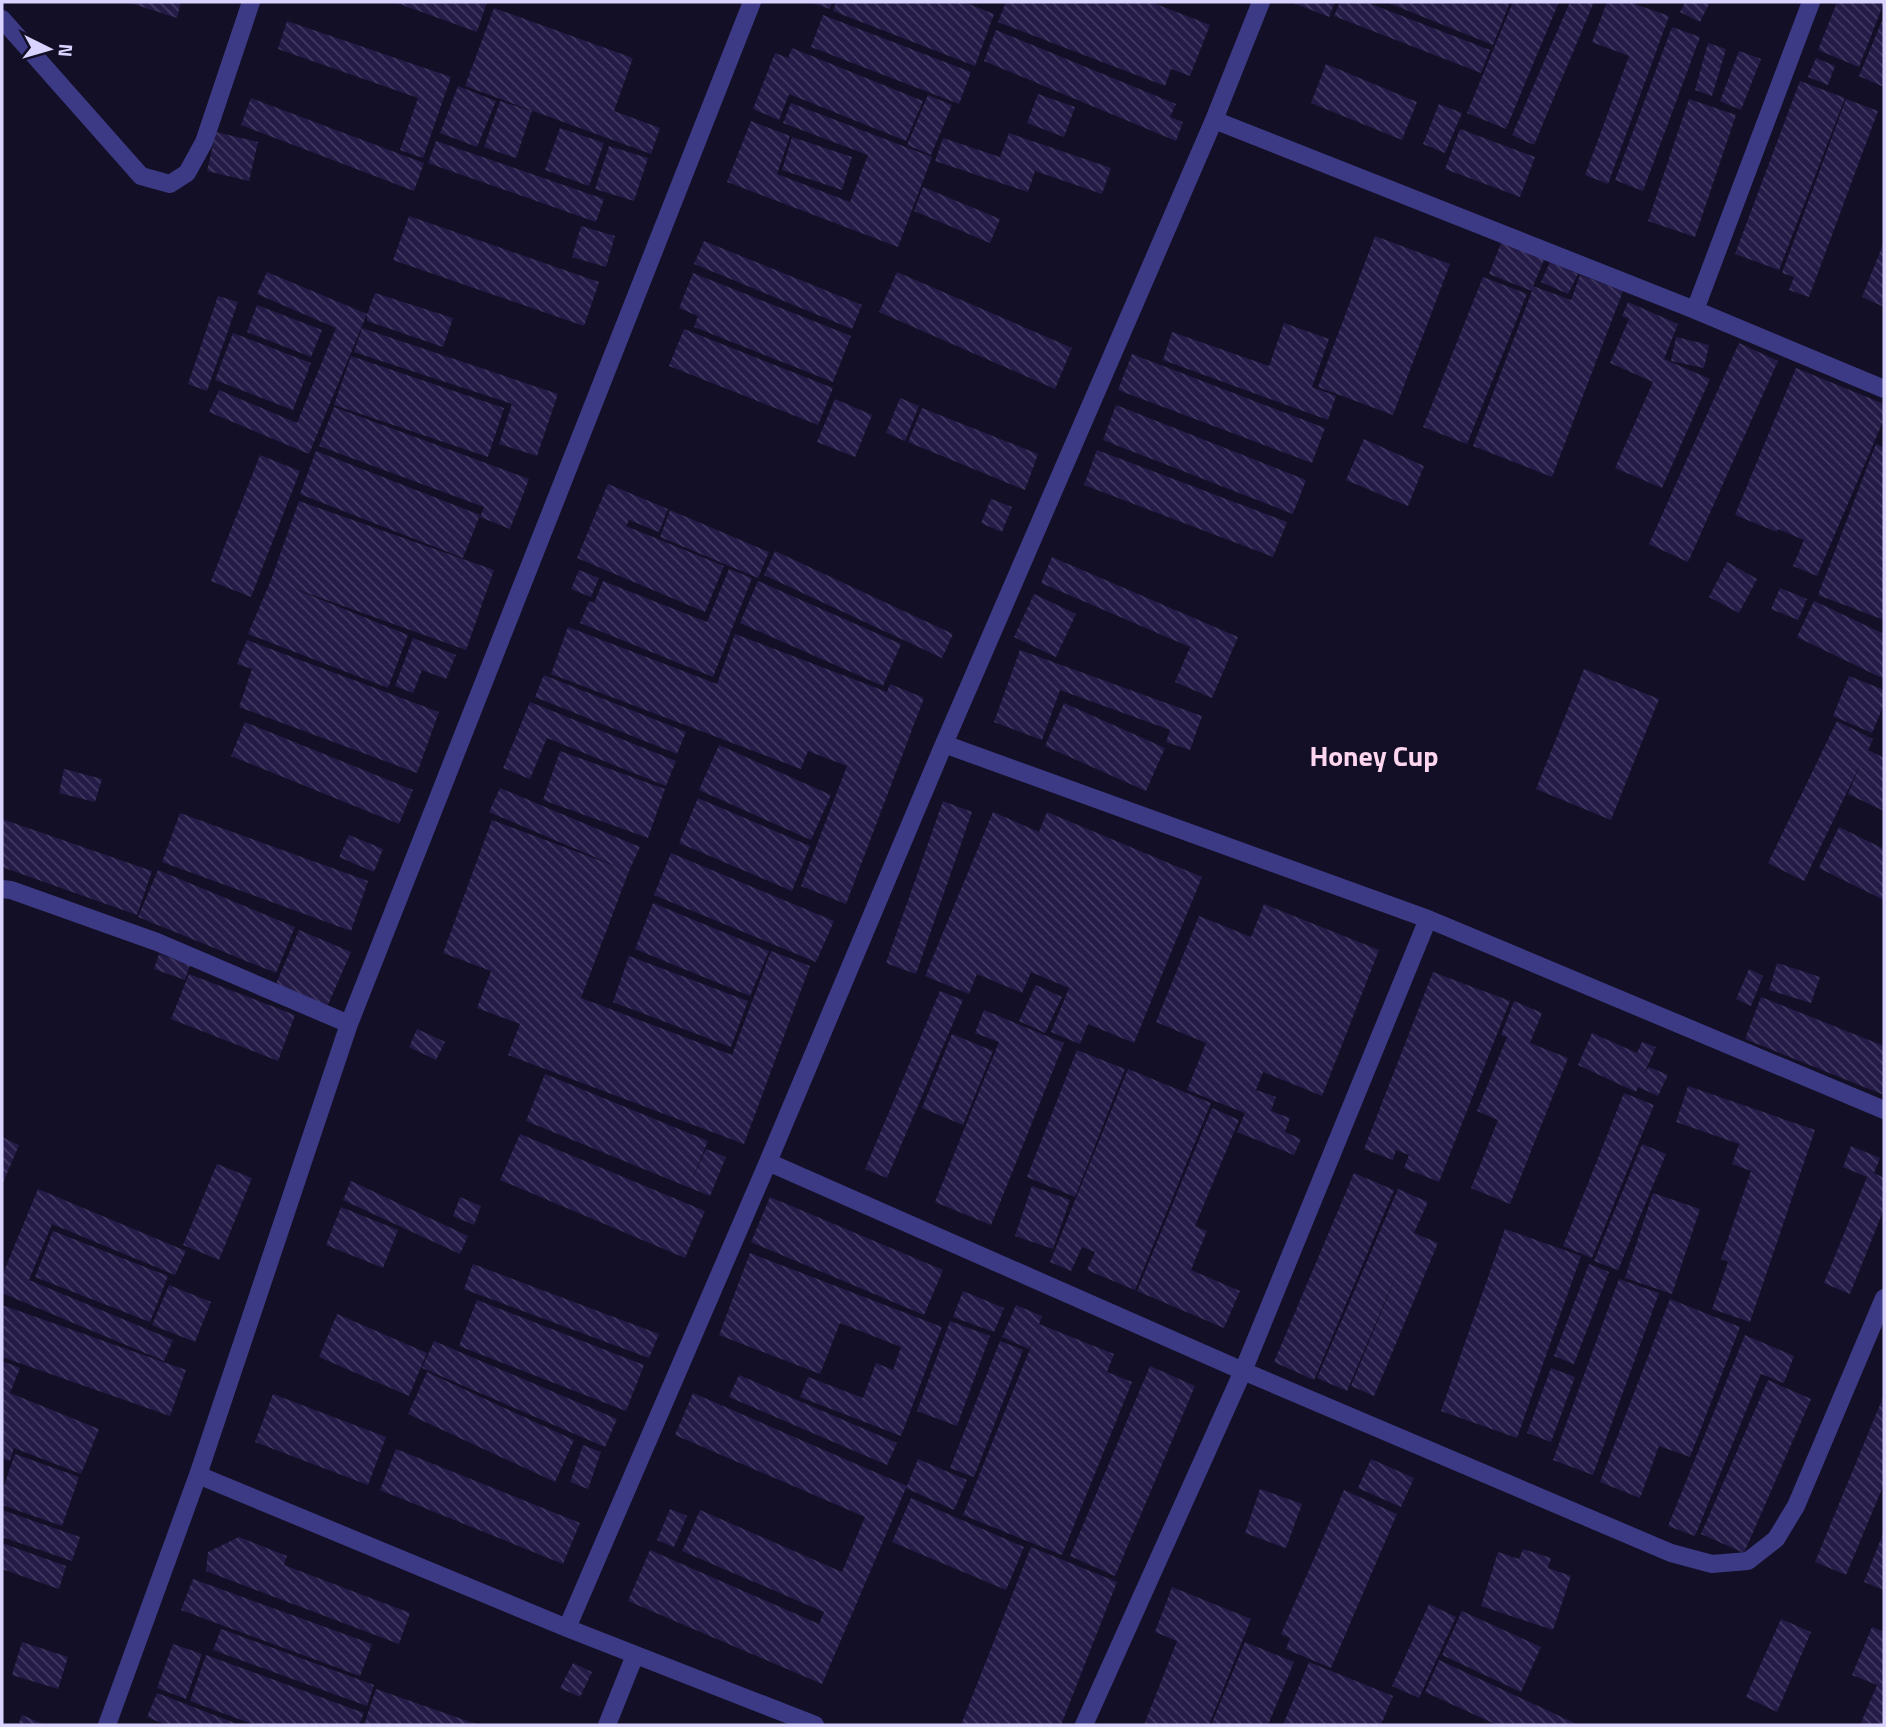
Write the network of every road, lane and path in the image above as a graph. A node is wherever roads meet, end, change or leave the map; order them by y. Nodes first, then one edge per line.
1 (251, 2) edge
2 (752, 2) edge
3 (1261, 2) edge
4 (1811, 2) edge
5 (2, 19) edge
6 (1214, 120) junction
7 (1695, 310) junction
8 (1884, 389) edge
9 (944, 744) junction
10 (2, 889) edge
11 (1428, 919) junction
12 (349, 1024) junction
13 (1884, 1110) edge
14 (768, 1162) junction
15 (1884, 1298) edge
16 (1243, 1371) junction
17 (198, 1475) junction
18 (567, 1628) junction
19 (635, 1655) junction
20 (107, 1725) edge
21 (607, 1725) edge
22 (815, 1725) edge
23 (1084, 1725) edge

1 - 5 street
2 - 12 street
3 - 6 street
4 - 7 street
6 - 7 street
6 - 9 street
7 - 8 street
9 - 11 street
9 - 14 street
10 - 12 street
11 - 13 street
11 - 16 street
12 - 17 street
14 - 16 street
14 - 18 street
15 - 16 street
16 - 23 street
17 - 18 street
17 - 20 street
18 - 19 street
19 - 21 street
19 - 22 street

